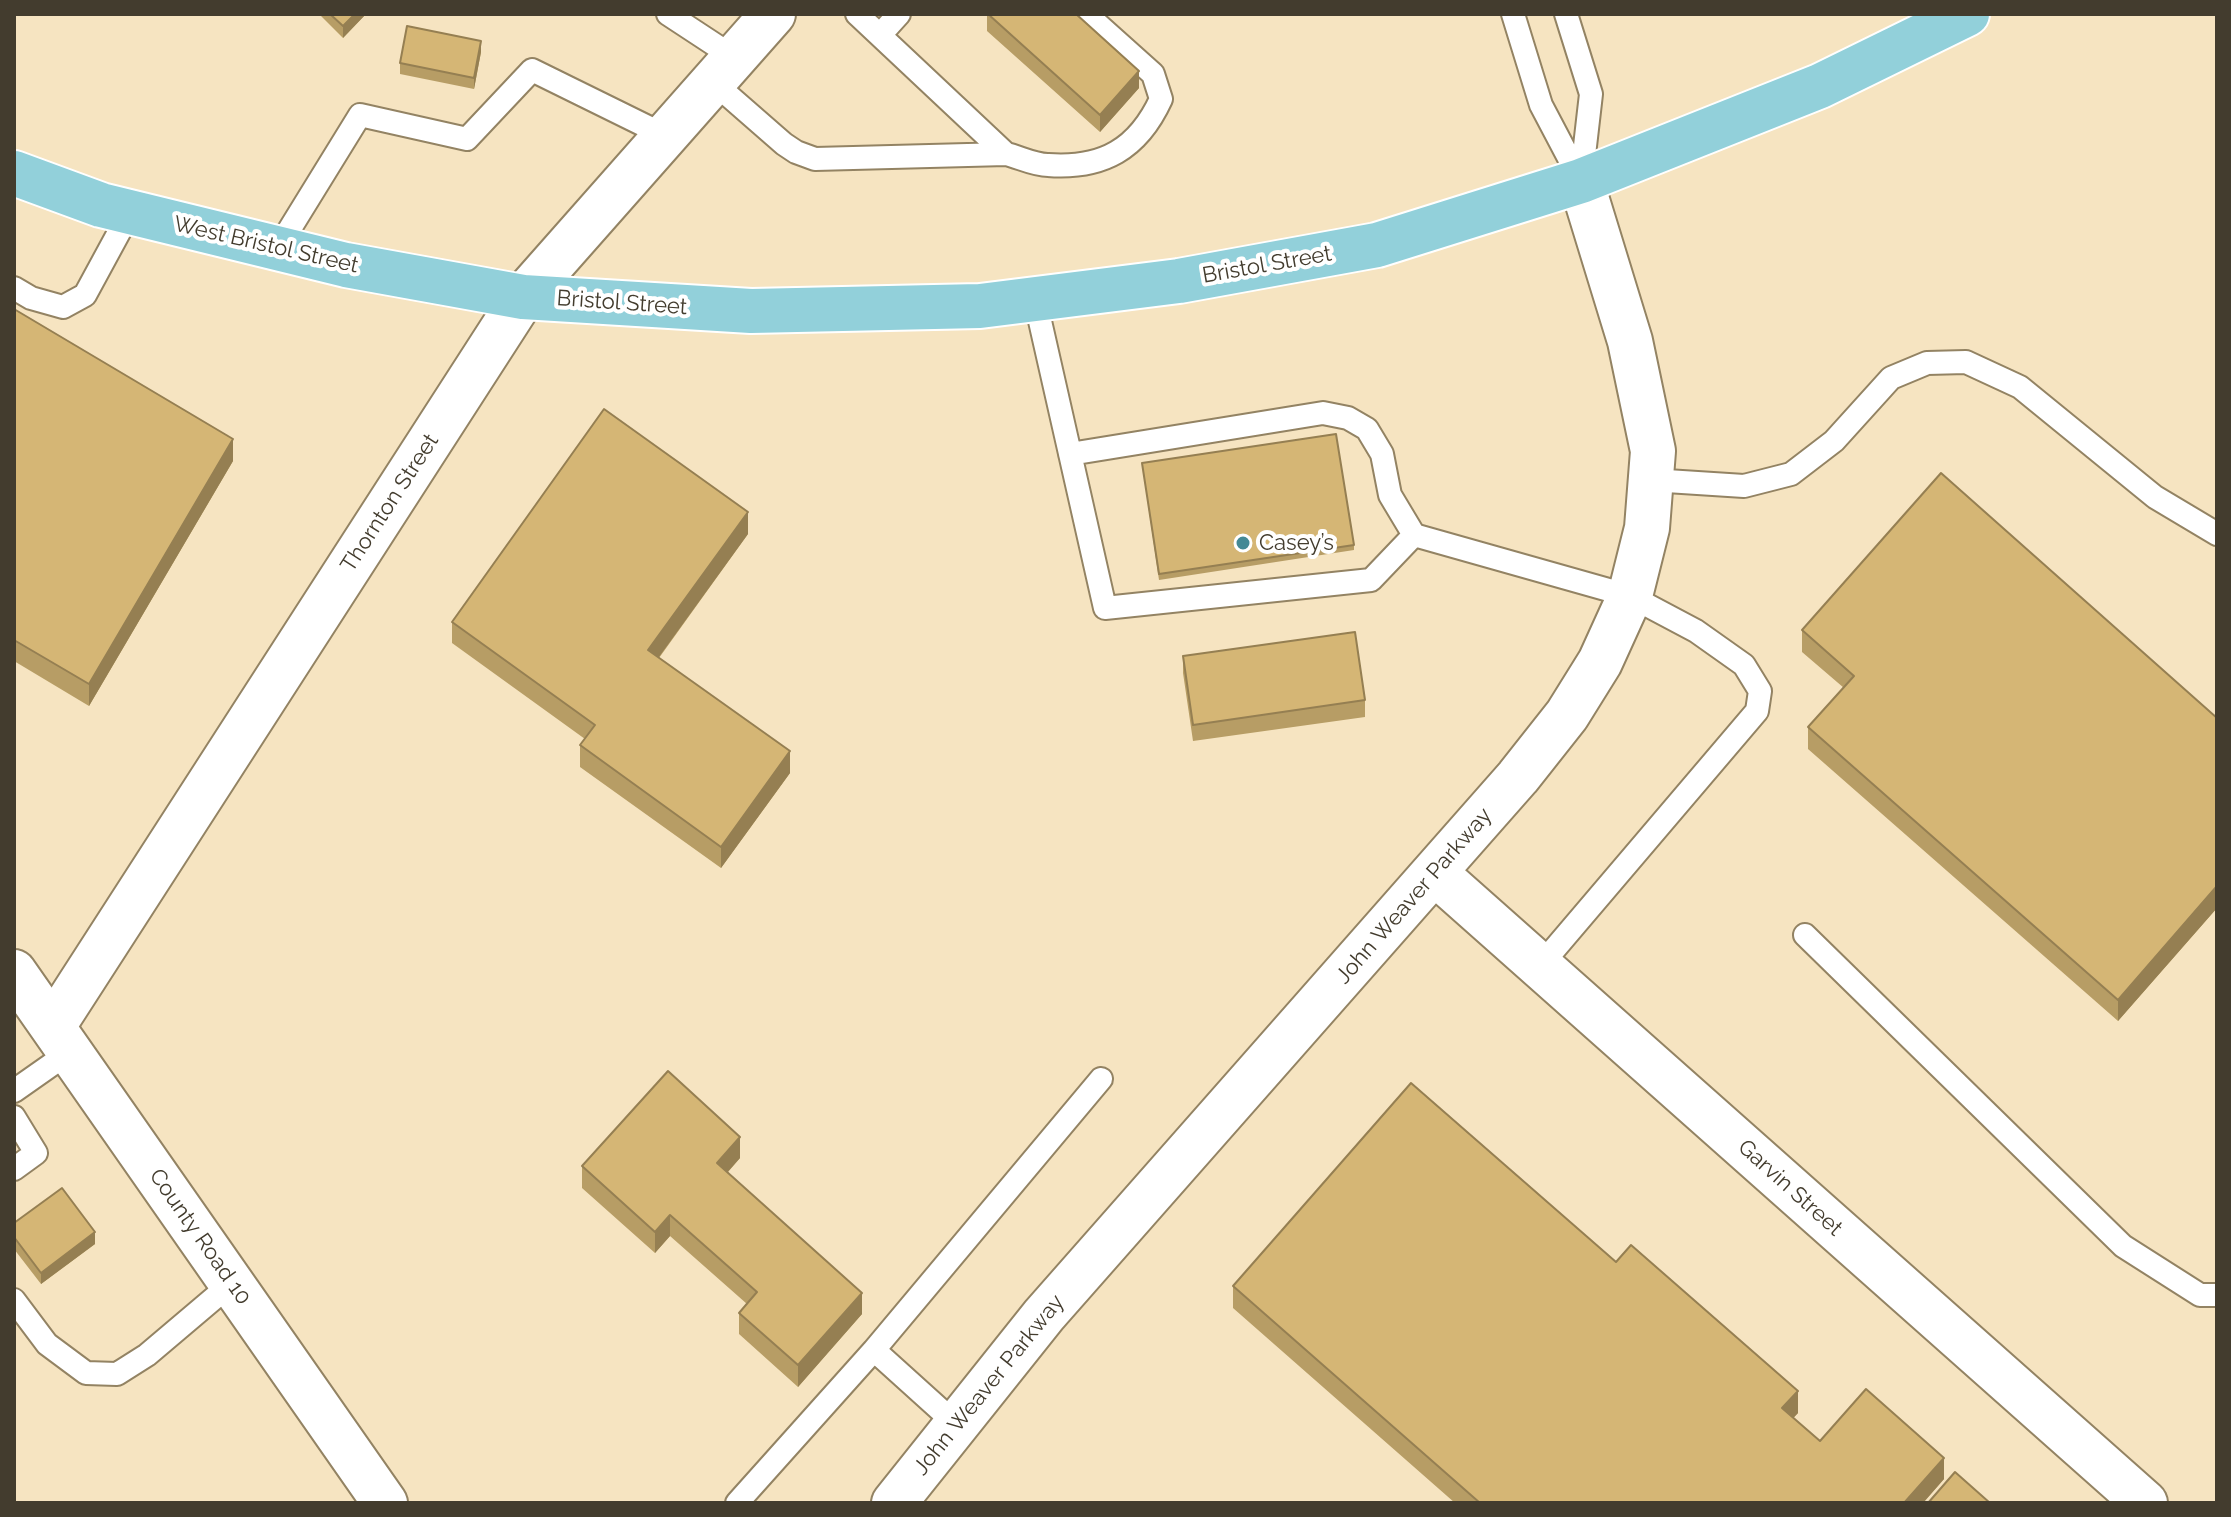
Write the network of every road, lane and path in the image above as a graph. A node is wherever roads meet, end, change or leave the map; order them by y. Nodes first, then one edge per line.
1 (668, 14) edge
2 (773, 14) edge
3 (857, 14) edge
4 (899, 14) edge
5 (1086, 14) edge
6 (1513, 14) edge
7 (1566, 14) edge
8 (1967, 14) edge
9 (880, 35) junction
10 (724, 70) junction
11 (666, 136) junction
12 (1006, 154) junction
13 (14, 173) edge
14 (1581, 181) junction
15 (130, 212) junction
16 (278, 248) junction
17 (14, 288) edge
18 (523, 297) junction
19 (1035, 299) junction
20 (1070, 454) junction
21 (1651, 480) junction
22 (2217, 534) edge
23 (1414, 535) junction
24 (1630, 596) junction
25 (1435, 873) junction
26 (1805, 935) dead end
27 (1540, 966) junction
28 (14, 972) edge
29 (62, 1039) junction
30 (1101, 1079) dead end
31 (14, 1091) edge
32 (14, 1117) edge
33 (14, 1169) edge
34 (232, 1283) junction
35 (2217, 1295) edge
36 (14, 1300) edge
37 (874, 1350) junction
38 (956, 1424) junction
39 (385, 1503) edge
40 (737, 1503) edge
41 (894, 1503) edge
42 (2145, 1503) edge

1 - 10 lane
2 - 10 street, Thornton Street
3 - 9 lane
4 - 9 lane
5 - 12 lane
6 - 14 lane
7 - 14 lane
8 - 14 main road, Bristol Street
9 - 12 lane
10 - 11 street, Thornton Street
10 - 12 lane
11 - 16 lane
11 - 18 street, Thornton Street
13 - 15 main road, West Bristol Street
14 - 19 main road, Bristol Street
14 - 21 street, John Weaver Parkway
15 - 16 main road, West Bristol Street
15 - 17 lane
16 - 18 main road, West Bristol Street
18 - 19 main road, Bristol Street
18 - 29 street, Thornton Street
19 - 20 lane
20 - 23 lane
20 - 23 lane
21 - 22 lane
21 - 24 street, John Weaver Parkway
23 - 24 lane
24 - 25 street, John Weaver Parkway
24 - 27 lane
25 - 27 street, Garvin Street
25 - 38 street, John Weaver Parkway
26 - 35 lane
27 - 42 street, Garvin Street
28 - 29 street, County Road 10
29 - 31 lane
29 - 34 street, County Road 10
30 - 37 lane
32 - 33 lane
34 - 36 lane
34 - 39 street, County Road 10
37 - 38 lane
37 - 40 lane
38 - 41 street, John Weaver Parkway

